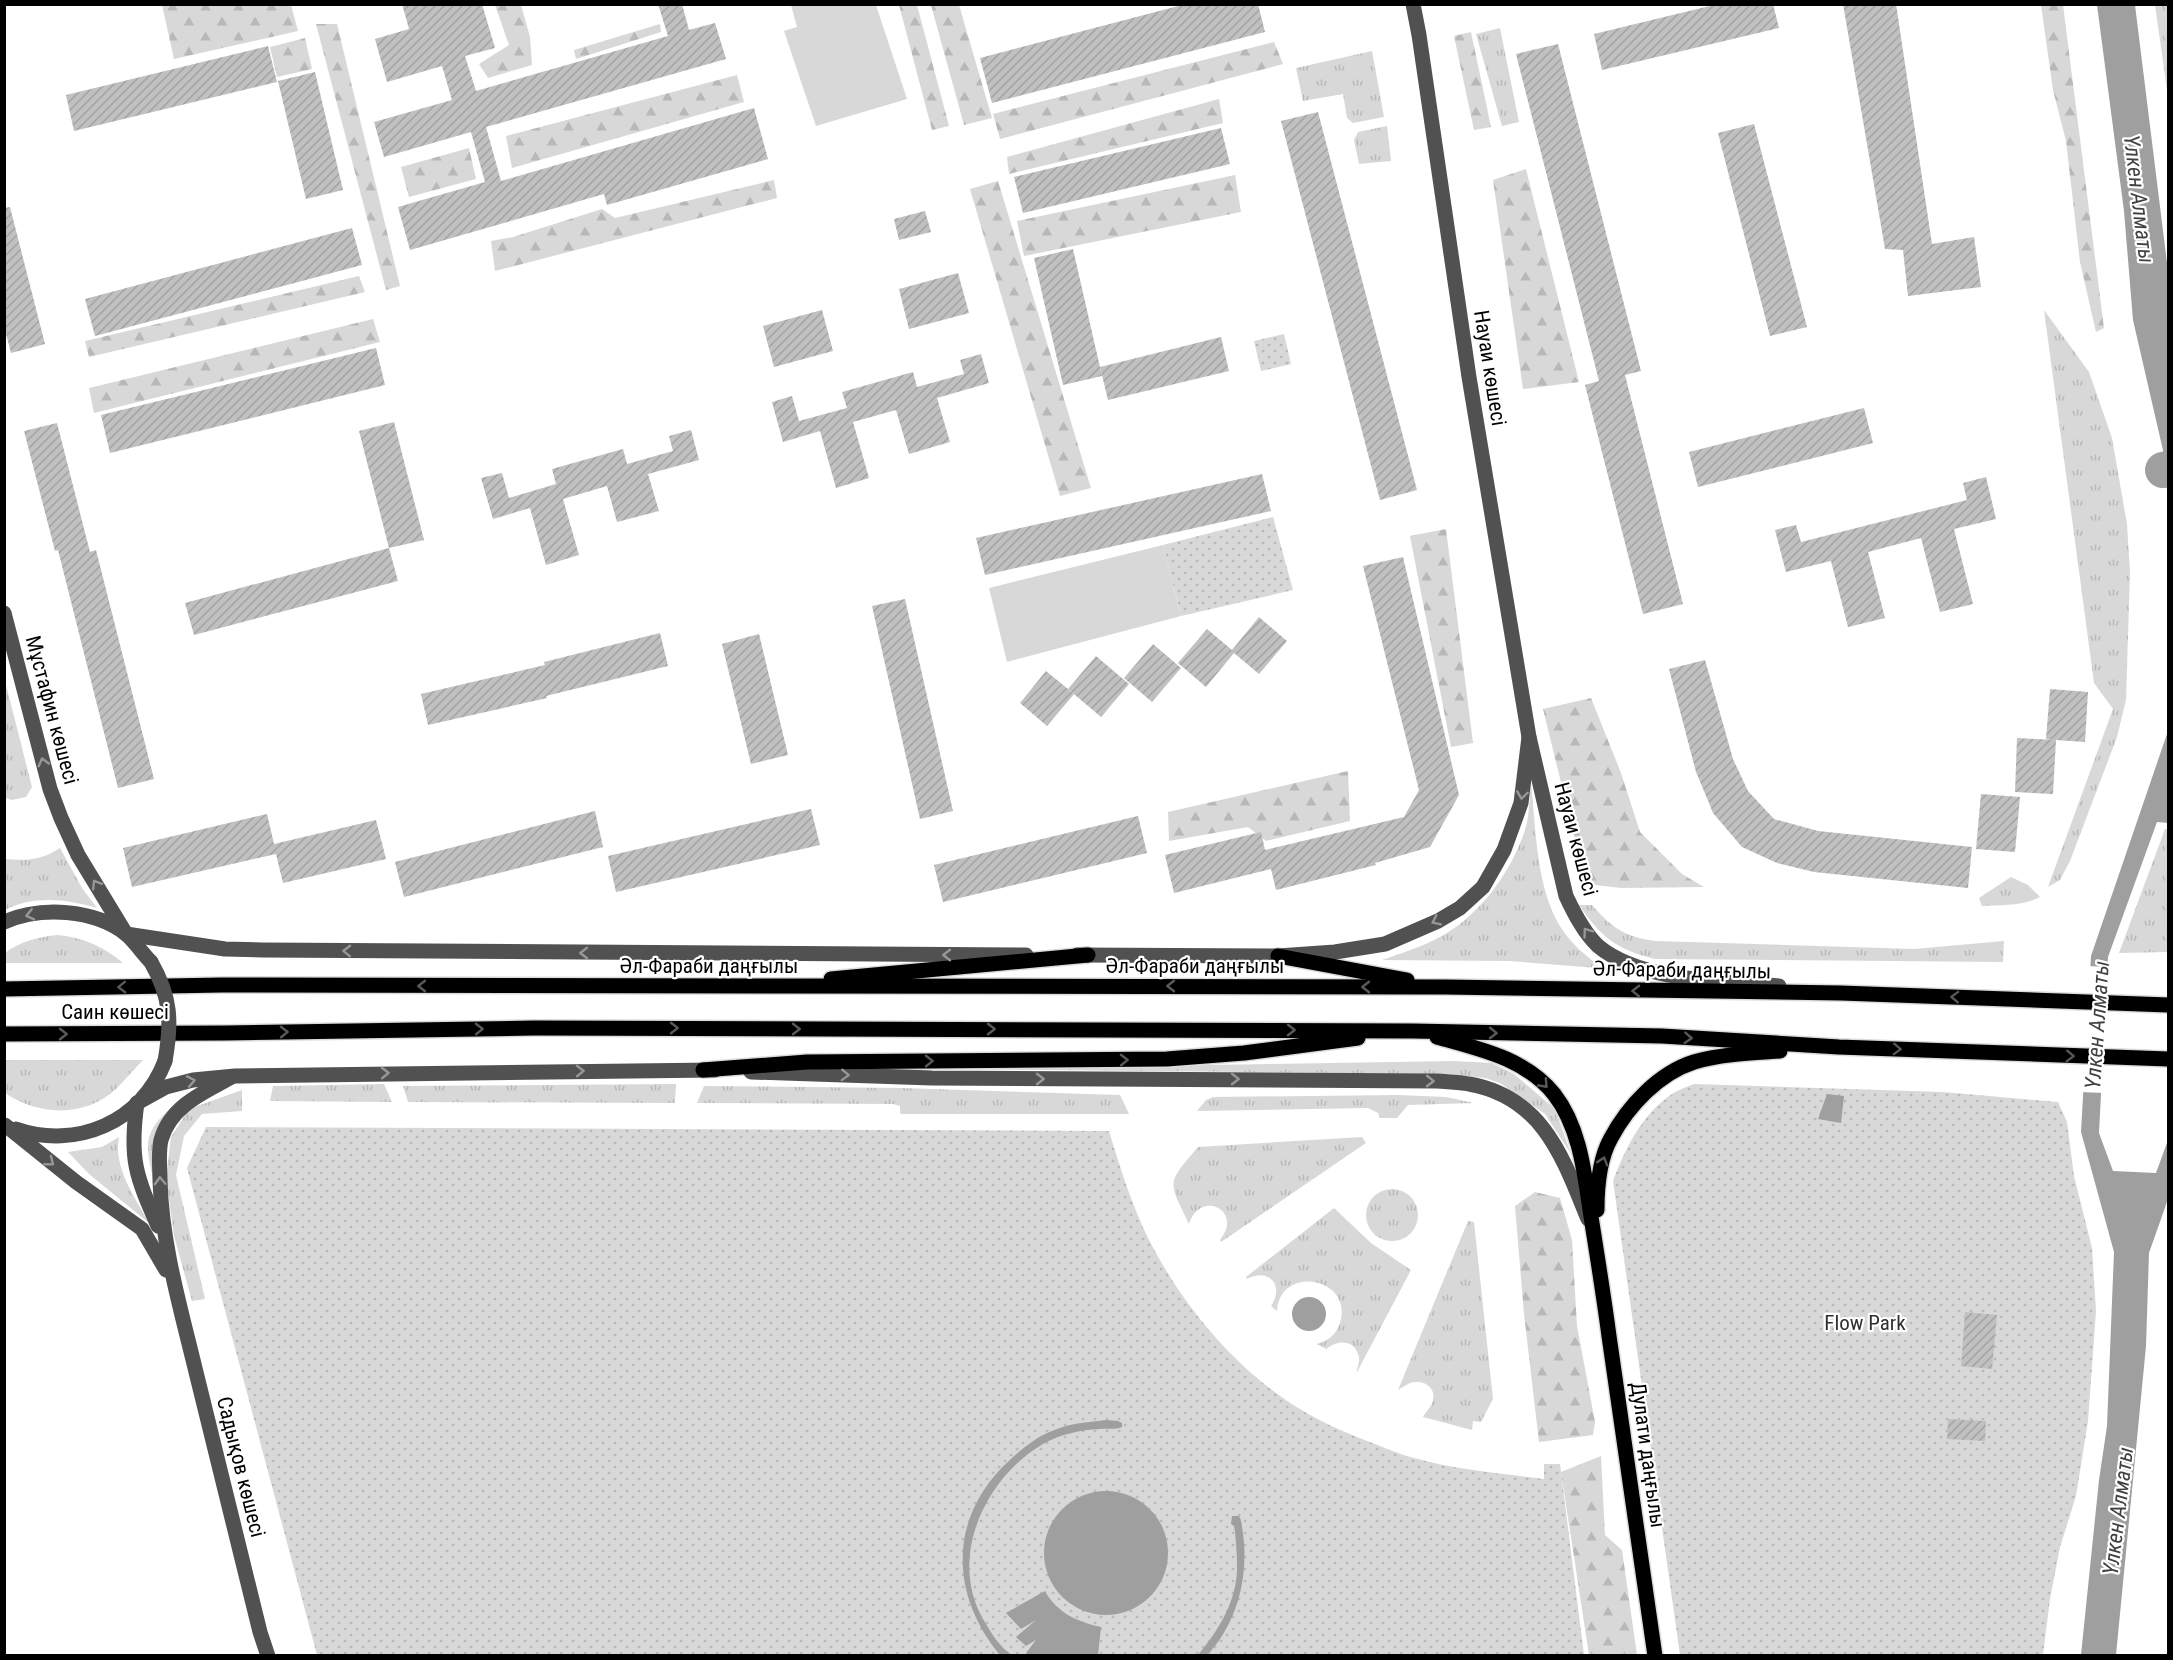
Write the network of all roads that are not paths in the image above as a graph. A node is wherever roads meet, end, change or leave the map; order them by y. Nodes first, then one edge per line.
1 (1413, 4) edge
2 (4, 613) edge
3 (1529, 737) junction
4 (4, 922) edge
5 (126, 934) junction
6 (1088, 955) junction
7 (1278, 956) junction
8 (222, 985) joint
9 (1445, 987) junction
10 (732, 988) junction
11 (4, 989) edge
12 (1841, 993) junction
13 (2169, 1005) edge
14 (1413, 1031) junction
15 (4, 1034) edge
16 (1839, 1047) junction
17 (2169, 1059) edge
18 (703, 1070) junction
19 (235, 1076) junction
20 (137, 1103) junction
21 (5, 1125) edge
22 (1593, 1230) junction
23 (165, 1240) junction
24 (1599, 1260) junction
25 (176, 1288) junction
26 (268, 1656) edge
27 (1654, 1656) edge

1 - 3 street, Науаи көшесі
5 -> 2 street, Мұcтафин көшесі
3 -> 7 street, Науаи көшесі
12 -> 3 street, Науаи көшесі
5 -> 4 street
6 -> 5 street, Әл-Фараби даңғылы
5 - 20 street, bridge
6 - 7 street, Әл-Фараби даңғылы
6 - 10 main road
7 - 9 main road
10 -> 8 main road, Әл-Фараби даңғылы
8 -> 11 main road, Саин көшесі
9 -> 10 main road, Әл-Фараби даңғылы
12 -> 9 main road, Әл-Фараби даңғылы
13 -> 12 main road, Әл-Фараби даңғылы
15 -> 14 main road, Саин көшесі
14 -> 16 main road
18 -> 14 main road
14 -> 22 main road
16 -> 17 main road
24 -> 16 main road
19 -> 18 street
18 -> 22 street
20 -> 19 street
23 -> 19 street
20 - 21 street
20 - 23 street
21 -> 25 street
22 - 24 main road
23 - 25 street, Садықов көшесі
24 - 27 main road, Дулати даңғылы
25 - 26 street, Садықов көшесі

